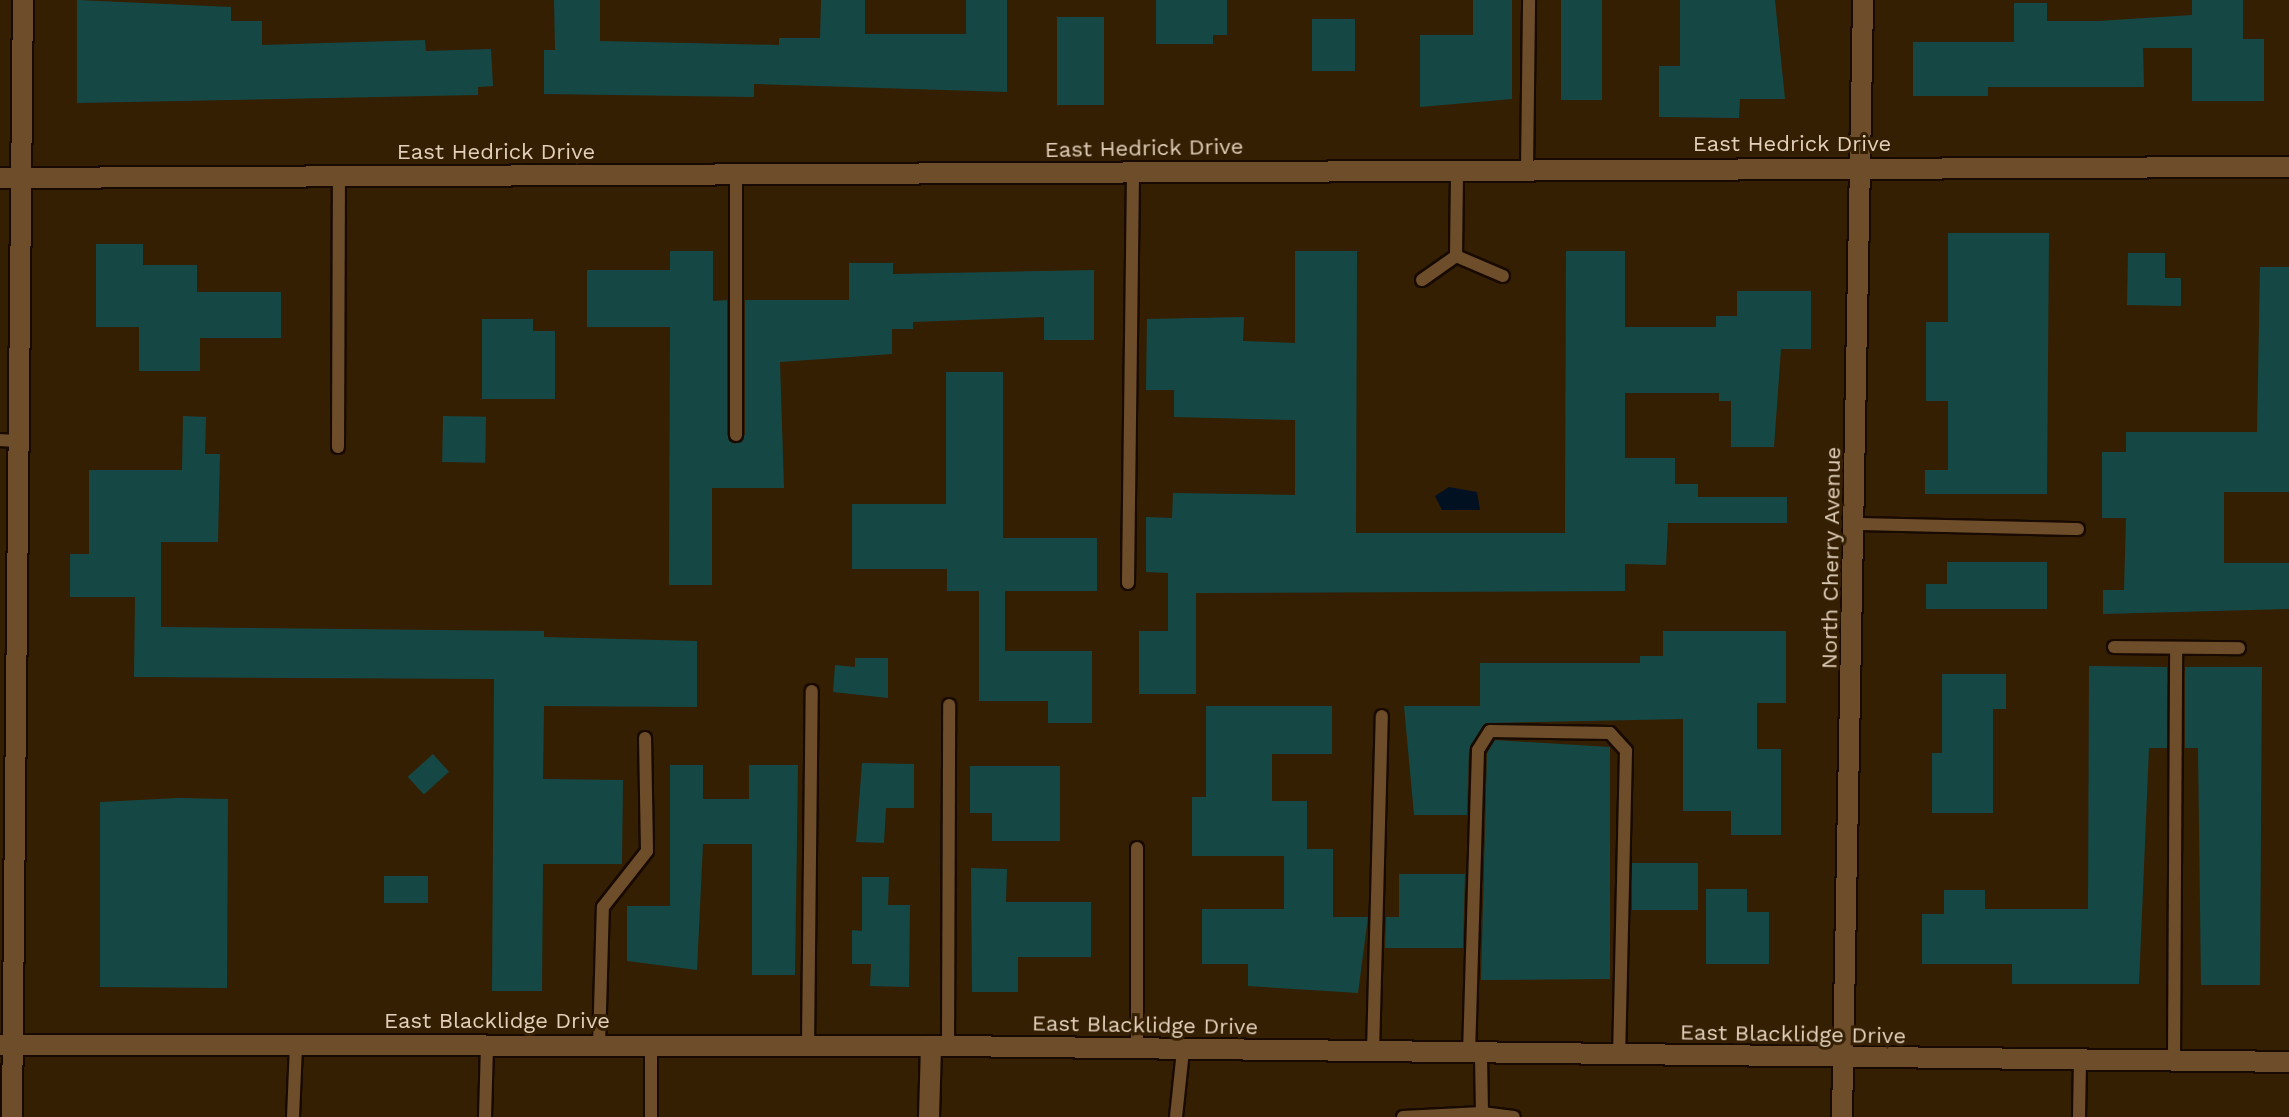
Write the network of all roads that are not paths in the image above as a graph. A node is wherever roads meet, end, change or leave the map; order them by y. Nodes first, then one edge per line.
1 (23, 0) edge
2 (1529, 0) edge
3 (1863, 0) edge
4 (2289, 167) edge
5 (1864, 168) junction
6 (1457, 170) junction
7 (1527, 170) junction
8 (1133, 172) junction
9 (736, 174) junction
10 (339, 177) junction
11 (0, 178) edge
12 (23, 179) junction
13 (1456, 256) junction
14 (1503, 276) dead end
15 (1422, 280) dead end
16 (736, 435) dead end
17 (10, 440) edge
18 (338, 447) dead end
19 (1855, 524) junction
20 (2078, 529) dead end
21 (1128, 583) dead end
22 (2114, 647) dead end
23 (2176, 648) junction
24 (2239, 648) dead end
25 (812, 691) dead end
26 (949, 705) dead end
27 (1382, 716) dead end
28 (645, 738) dead end
29 (8, 750) edge
30 (1137, 848) dead end
31 (6, 1045) edge
32 (296, 1045) junction
33 (487, 1046) junction
34 (599, 1046) junction
35 (651, 1046) junction
36 (808, 1046) junction
37 (940, 1046) junction
38 (1137, 1049) junction
39 (1183, 1050) junction
40 (1373, 1052) junction
41 (1475, 1054) junction
42 (1619, 1056) junction
43 (1842, 1059) junction
44 (2080, 1060) junction
45 (2174, 1061) junction
46 (2289, 1062) edge
47 (1482, 1113) junction
48 (12, 1117) edge
49 (293, 1117) edge
50 (485, 1117) edge
51 (651, 1117) edge
52 (929, 1117) edge
53 (1176, 1117) edge
54 (1403, 1117) edge
55 (1514, 1117) edge
56 (1842, 1117) edge
57 (2079, 1117) edge

1 - 12 street
2 - 7 lane
3 - 5 street, North Cherry Avenue
4 - 5 street, East Hedrick Drive
5 - 7 street, East Hedrick Drive
5 - 19 street, North Cherry Avenue
6 - 7 street, East Hedrick Drive
6 - 8 street, East Hedrick Drive
6 - 13 lane
8 - 9 street, East Hedrick Drive
8 - 21 lane
9 - 10 street, East Hedrick Drive
9 - 16 lane
10 - 12 street, East Hedrick Drive
10 - 18 lane
11 - 12 street, East Hedrick Drive
12 - 17 street
13 - 14 lane
13 - 15 lane
17 - 29 street
19 - 20 lane
19 - 43 street, North Cherry Avenue
22 - 23 lane
23 - 24 lane
23 - 45 lane
25 - 36 lane
26 - 37 lane
27 - 40 lane
28 - 34 lane
29 - 31 street
30 - 38 lane
31 - 32 street, East Blacklidge Drive
31 - 48 street
32 - 33 street, East Blacklidge Drive
32 - 49 lane
33 - 34 street, East Blacklidge Drive
33 - 50 lane
34 - 35 street, East Blacklidge Drive
35 - 36 street, East Blacklidge Drive
35 - 51 lane
36 - 37 street, East Blacklidge Drive
37 - 38 street, East Blacklidge Drive
37 - 52 street
38 - 39 street, East Blacklidge Drive
39 - 40 street, East Blacklidge Drive
39 - 53 lane
40 - 41 street, East Blacklidge Drive
41 - 42 street, East Blacklidge Drive
41 - 42 lane
41 - 47 lane
42 - 43 street, East Blacklidge Drive
43 - 44 street, East Blacklidge Drive
43 - 56 street, North Cherry Avenue
44 - 45 street, East Blacklidge Drive
44 - 57 lane
45 - 46 street, East Blacklidge Drive
47 - 54 lane
47 - 55 lane

